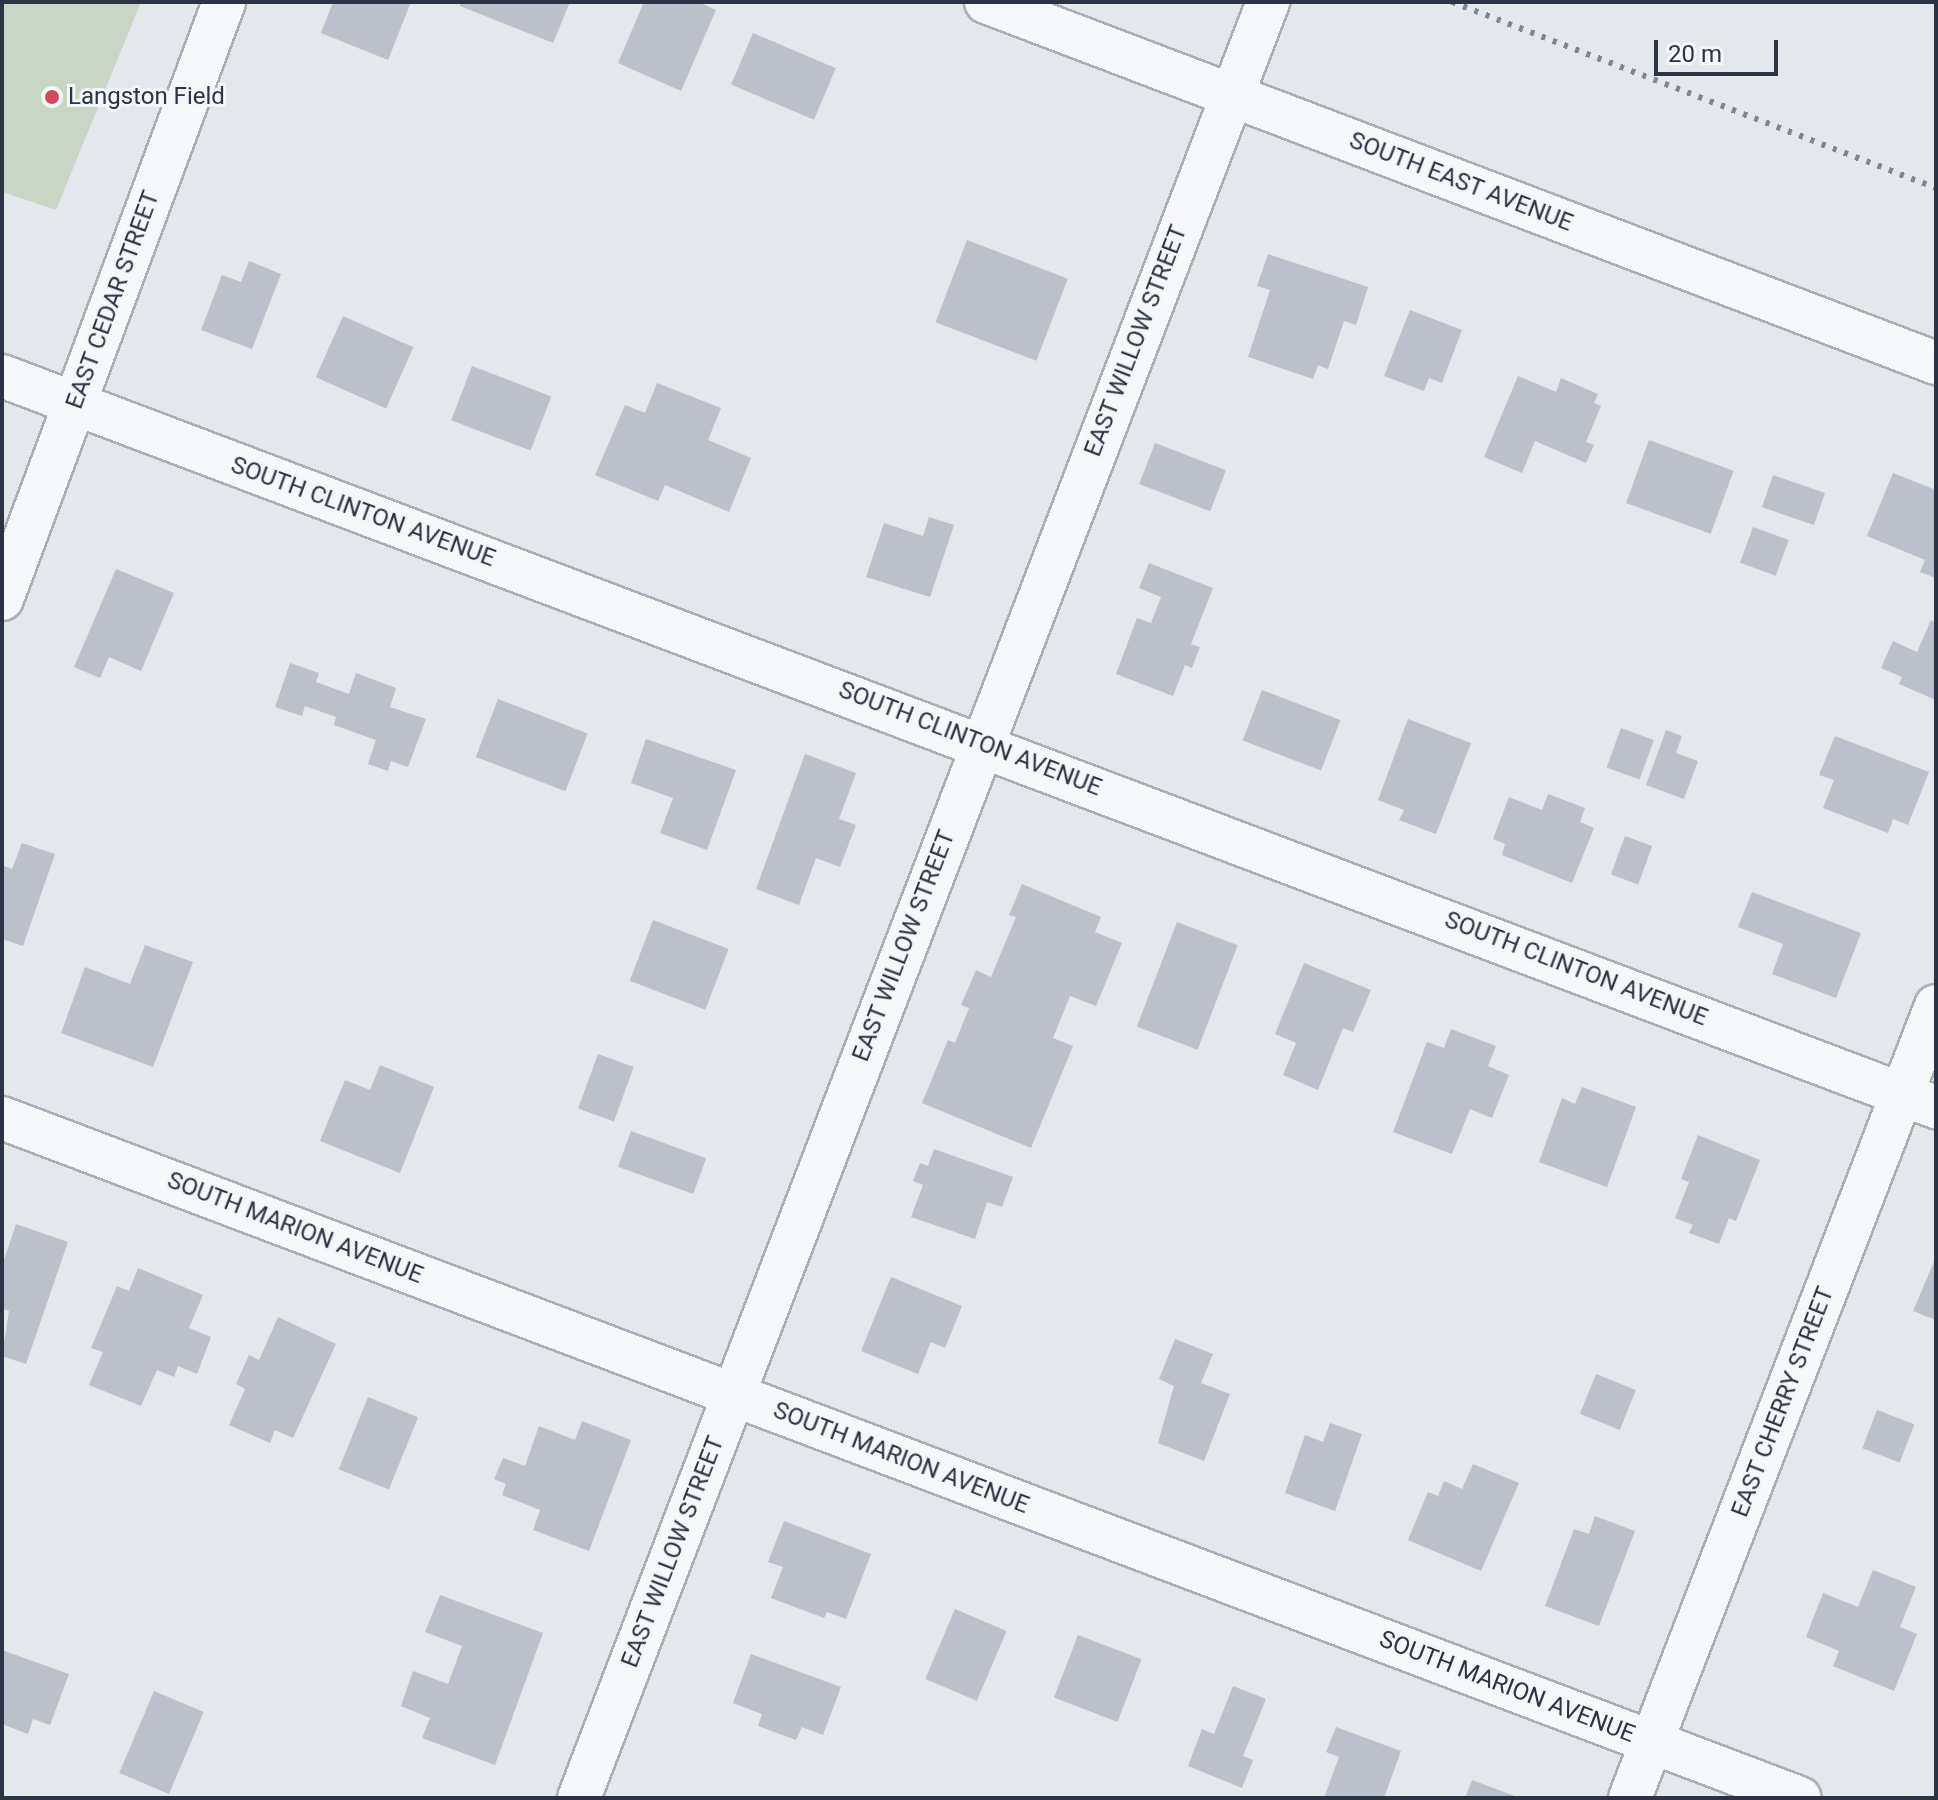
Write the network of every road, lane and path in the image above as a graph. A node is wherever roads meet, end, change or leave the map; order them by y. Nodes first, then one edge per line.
1 (224, 2) edge
2 (986, 2) edge
3 (1268, 2) edge
4 (1230, 95) junction
5 (1936, 363) edge
6 (2, 376) edge
7 (74, 405) junction
8 (2, 599) edge
9 (982, 743) junction
10 (1936, 1006) edge
11 (1919, 1100) edge
12 (2, 1118) edge
13 (733, 1394) junction
14 (1652, 1742) junction
15 (579, 1798) edge
16 (1630, 1798) edge
17 (1800, 1798) edge

1 - 7 street, EAST CEDAR STREET
2 - 4 street, SOUTH EAST AVENUE
3 - 4 street, EAST WILLOW STREET
4 - 5 street, SOUTH EAST AVENUE
4 - 9 street, EAST WILLOW STREET
6 - 7 street, SOUTH CLINTON AVENUE
7 - 8 street, EAST CEDAR STREET
7 - 9 street, SOUTH CLINTON AVENUE
9 - 11 street, SOUTH CLINTON AVENUE
9 - 13 street, EAST WILLOW STREET
10 - 11 street, EAST CHERRY STREET
11 - 14 street, EAST CHERRY STREET
12 - 13 street, SOUTH MARION AVENUE
13 - 14 street, SOUTH MARION AVENUE
13 - 15 street, EAST WILLOW STREET
14 - 16 street, EAST CHERRY STREET
14 - 17 street, SOUTH MARION AVENUE

